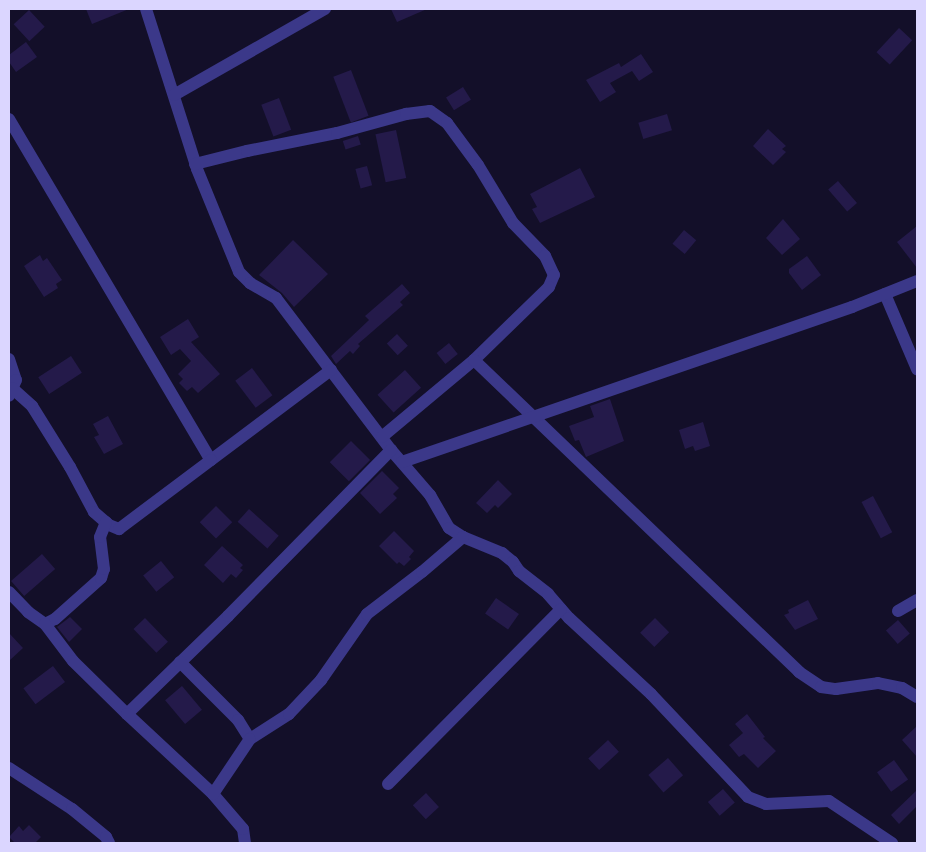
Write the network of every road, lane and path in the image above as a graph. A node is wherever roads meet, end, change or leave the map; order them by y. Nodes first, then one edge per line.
1 (146, 9) edge
2 (325, 9) edge
3 (174, 95) junction
4 (9, 118) edge
5 (195, 164) junction
6 (917, 281) edge
7 (885, 294) junction
8 (9, 359) edge
9 (474, 360) junction
10 (917, 369) edge
11 (331, 370) junction
12 (10, 392) edge
13 (533, 416) junction
14 (382, 438) junction
15 (391, 450) junction
16 (211, 460) junction
17 (402, 462) junction
18 (106, 522) junction
19 (463, 537) junction
20 (9, 592) edge
21 (917, 600) edge
22 (561, 609) junction
23 (898, 611) dead end
24 (44, 624) junction
25 (180, 662) junction
26 (917, 697) edge
27 (127, 714) junction
28 (250, 739) junction
29 (9, 768) edge
30 (388, 784) dead end
31 (213, 794) junction
32 (109, 843) edge
33 (245, 843) edge
34 (892, 843) edge

1 - 3 street
2 - 3 street
3 - 5 street
4 - 16 street
5 - 9 street
5 - 11 street
6 - 7 street
7 - 10 street
7 - 13 street
8 - 12 street
9 - 13 street
9 - 14 street
11 - 14 street
11 - 16 street
12 - 18 street
13 - 17 street
13 - 26 street
14 - 15 street
15 - 17 street
15 - 25 street
16 - 18 street
17 - 19 street
18 - 24 street
19 - 22 street
19 - 28 street
20 - 24 street
21 - 23 street
22 - 30 street
22 - 34 street
24 - 27 street
25 - 27 street
25 - 28 street
27 - 31 street
28 - 31 street
29 - 32 street
31 - 33 street

